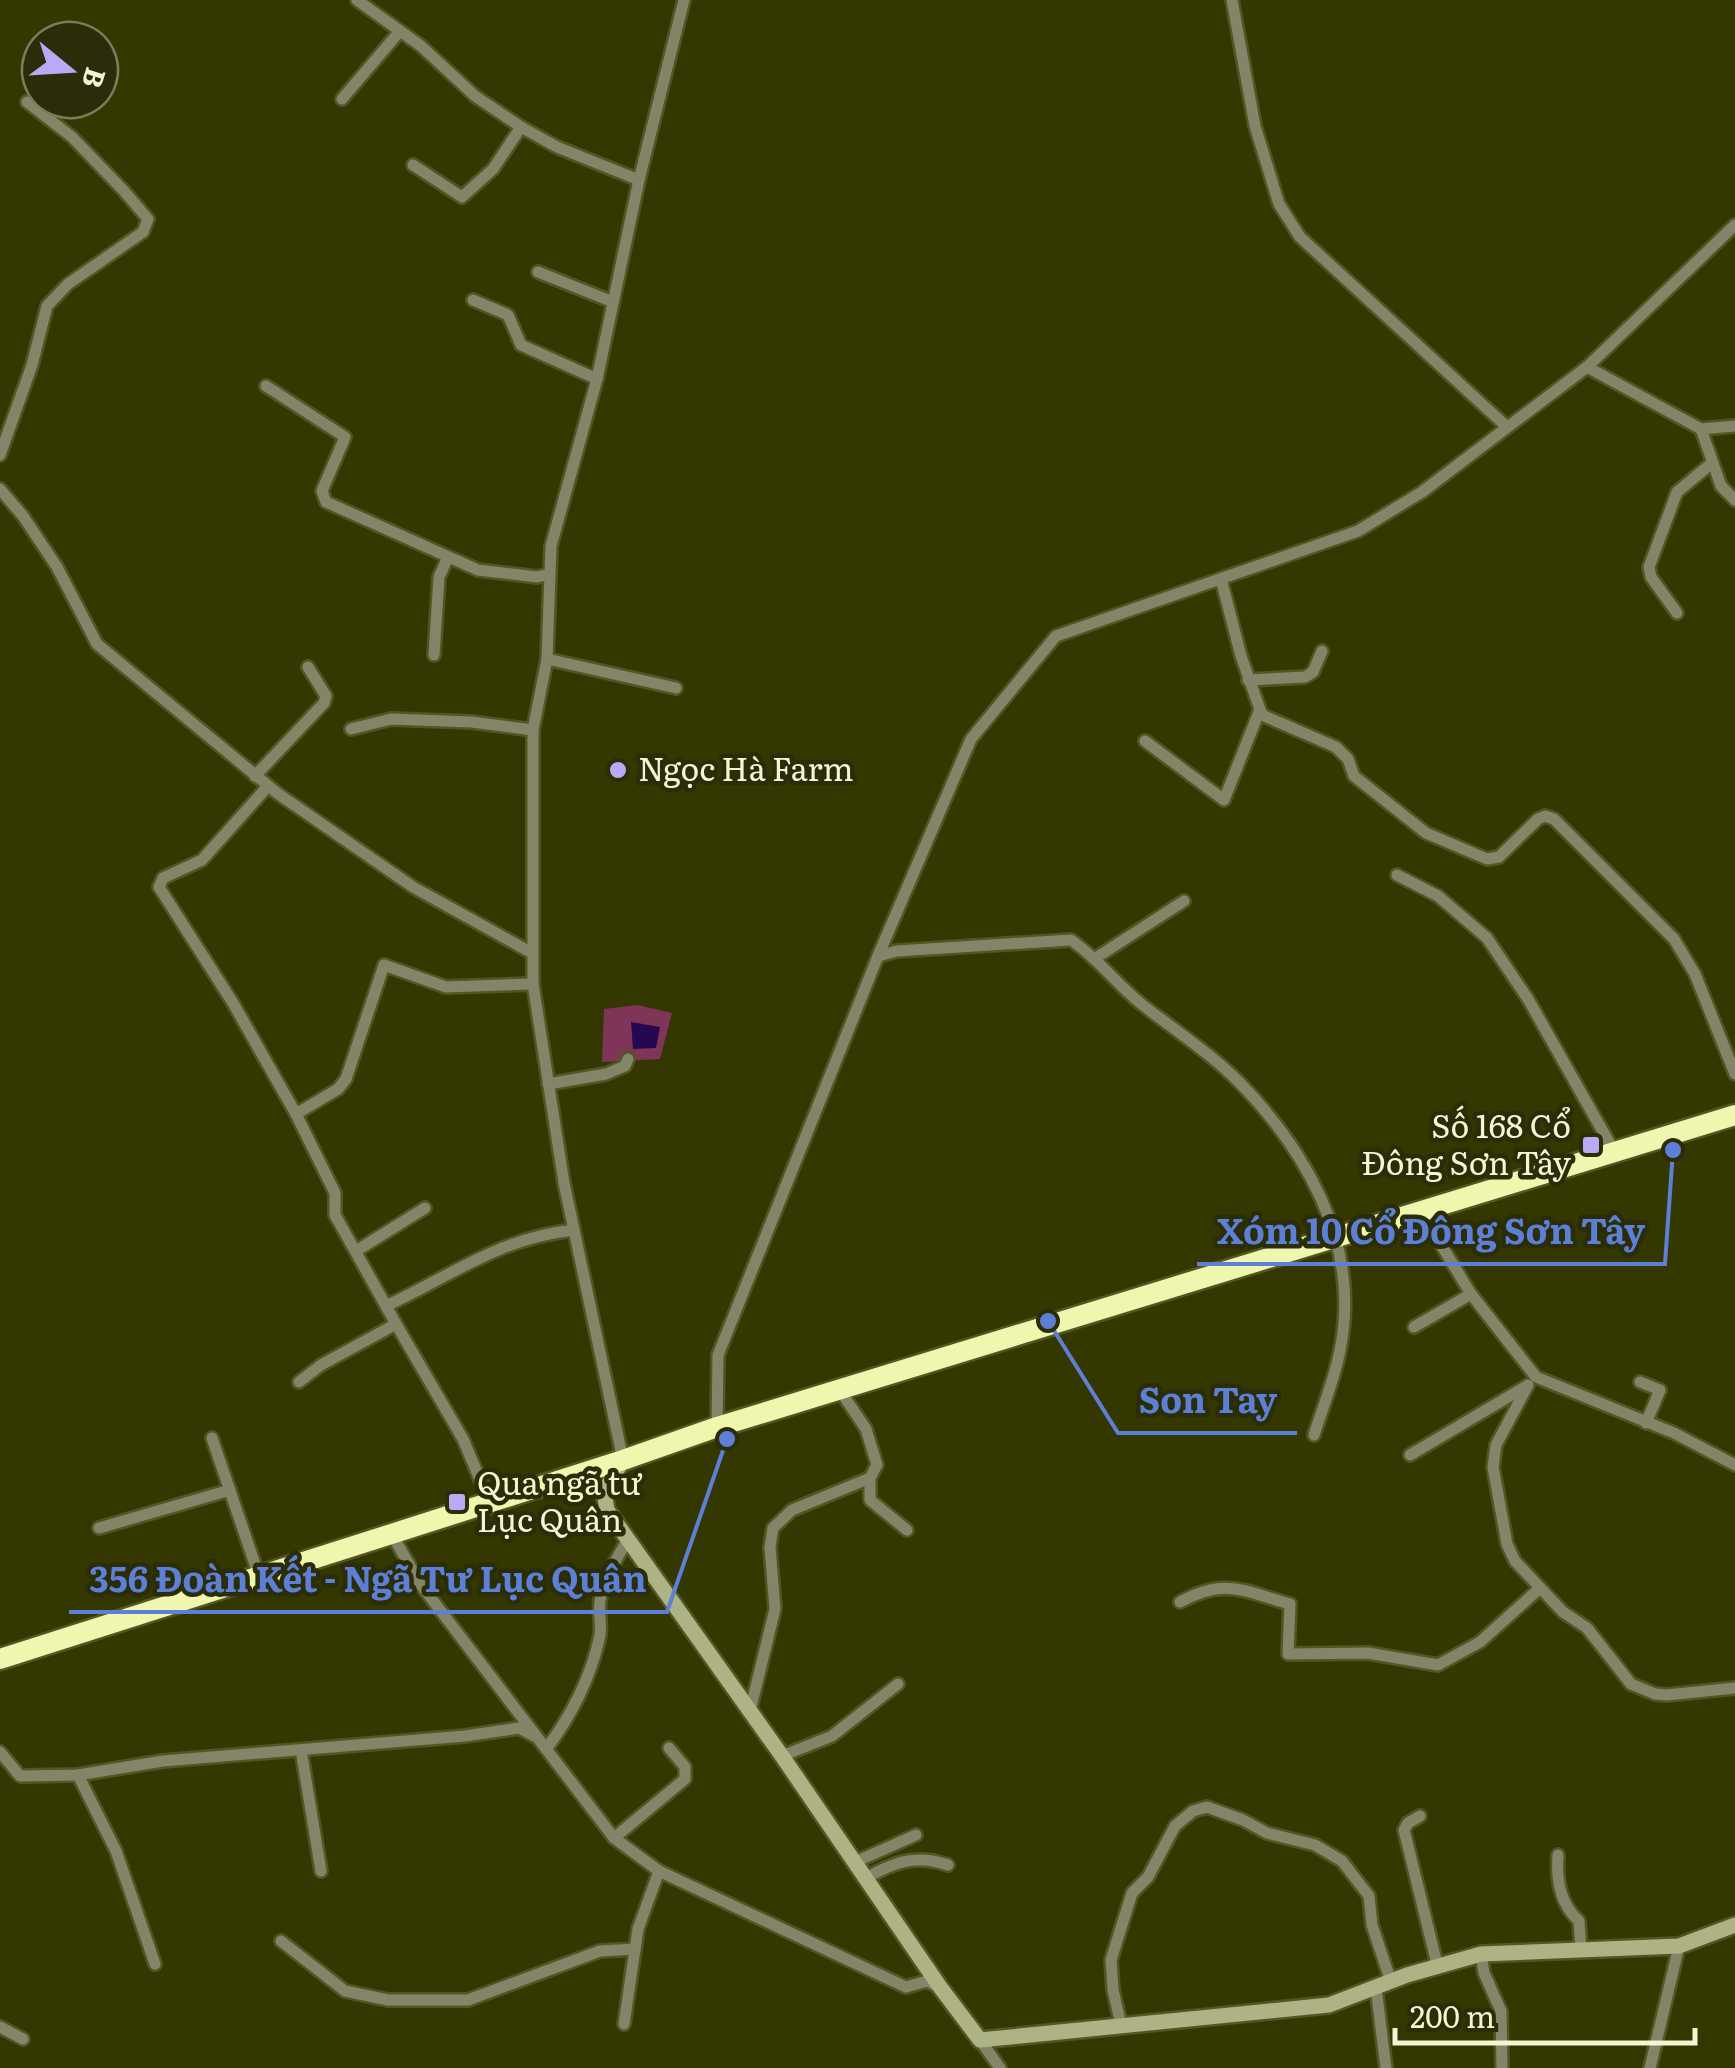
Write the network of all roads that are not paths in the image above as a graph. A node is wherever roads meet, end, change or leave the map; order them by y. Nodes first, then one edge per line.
1 (356, 0) edge
2 (684, 0) edge
3 (1232, 0) edge
4 (400, 31) junction
5 (342, 99) dead end
6 (49, 120) edge
7 (521, 127) junction
8 (413, 165) dead end
9 (639, 180) junction
10 (1734, 228) edge
11 (538, 272) dead end
12 (473, 300) dead end
13 (613, 302) junction
14 (1587, 367) junction
15 (597, 378) junction
16 (266, 386) dead end
17 (1735, 426) edge
18 (1507, 428) junction
19 (1700, 428) junction
20 (0, 456) edge
21 (1712, 462) junction
22 (0, 489) edge
23 (1735, 500) edge
24 (448, 557) junction
25 (549, 574) junction
26 (1221, 579) junction
27 (1678, 613) dead end
28 (1322, 651) dead end
29 (434, 655) dead end
30 (547, 658) junction
31 (308, 667) dead end
32 (1248, 680) junction
33 (676, 688) dead end
34 (1259, 712) junction
35 (351, 730) dead end
36 (533, 730) junction
37 (1145, 742) dead end
38 (255, 776) junction
39 (268, 786) junction
40 (1396, 875) dead end
41 (1184, 901) dead end
42 (532, 953) junction
43 (878, 956) junction
44 (1094, 959) junction
45 (533, 984) junction
46 (628, 1059) dead end
47 (1735, 1074) edge
48 (548, 1084) junction
49 (296, 1114) junction
50 (1735, 1115) edge
51 (1614, 1151) junction
52 (425, 1208) dead end
53 (1420, 1210) junction
54 (574, 1230) junction
55 (1337, 1236) junction
56 (356, 1251) junction
57 (1471, 1294) junction
58 (386, 1306) junction
59 (396, 1324) junction
60 (1414, 1327) dead end
61 (1532, 1381) junction
62 (299, 1382) dead end
63 (1640, 1382) dead end
64 (839, 1389) junction
65 (1646, 1422) junction
66 (717, 1427) junction
67 (1314, 1434) dead end
68 (212, 1438) dead end
69 (1410, 1455) dead end
70 (624, 1460) junction
71 (1735, 1465) edge
72 (870, 1478) junction
73 (230, 1490) junction
74 (489, 1501) junction
75 (99, 1528) dead end
76 (907, 1530) dead end
77 (392, 1533) junction
78 (628, 1539) junction
79 (259, 1576) junction
80 (1540, 1588) junction
81 (1180, 1602) dead end
82 (0, 1659) edge
83 (898, 1684) dead end
84 (1735, 1688) edge
85 (750, 1711) junction
86 (537, 1738) junction
87 (669, 1748) dead end
88 (546, 1749) junction
89 (302, 1750) junction
90 (0, 1752) edge
91 (782, 1756) junction
92 (78, 1775) junction
93 (1420, 1816) dead end
94 (916, 1835) dead end
95 (614, 1838) junction
96 (1558, 1855) dead end
97 (855, 1862) junction
98 (948, 1865) dead end
99 (321, 1871) dead end
100 (659, 1871) junction
101 (866, 1878) junction
102 (1735, 1926) edge
103 (281, 1941) dead end
104 (1679, 1946) junction
105 (635, 1949) junction
106 (1581, 1950) junction
107 (1481, 1954) junction
108 (155, 1964) dead end
109 (1438, 1968) junction
110 (1384, 1985) junction
111 (940, 1987) junction
112 (624, 2024) dead end
113 (1121, 2025) junction
114 (0, 2026) edge
115 (23, 2039) dead end
116 (980, 2040) junction
117 (1000, 2068) edge
118 (1386, 2068) edge
119 (1502, 2068) edge
120 (1650, 2068) edge

1 - 4 street
2 - 9 street
3 - 18 street
4 - 5 street
4 - 7 street
6 - 20 street
7 - 8 street
7 - 9 street
9 - 13 street
10 - 14 street
11 - 13 street
12 - 15 street
13 - 15 street
14 - 18 street
14 - 19 street
15 - 25 street
16 - 24 street
17 - 19 street
18 - 26 street
19 - 21 street
21 - 23 street
21 - 27 street
22 - 38 street
24 - 25 street
24 - 29 street
25 - 30 street
26 - 32 street
26 - 43 street
28 - 32 street
30 - 33 street
30 - 36 street
31 - 38 street
32 - 34 street
34 - 37 street
34 - 47 street
35 - 36 street
36 - 42 street
38 - 39 street
39 - 42 street
39 - 49 street
40 - 51 street
41 - 44 street
42 - 45 street
43 - 44 street
43 - 66 street
44 - 55 street
45 - 48 street
45 - 49 street
46 - 48 street
48 - 54 street
49 - 56 street
50 - 51 highway
51 - 53 highway
52 - 56 street
53 - 55 highway
53 - 57 street
54 - 58 street
54 - 70 street
55 - 64 highway
55 - 67 street
56 - 58 street
57 - 60 street
57 - 61 street
58 - 59 street
59 - 62 street
59 - 74 street
61 - 65 street
61 - 69 street
61 - 80 street
63 - 65 street
64 - 66 highway
64 - 72 street
65 - 71 street
66 - 70 highway
68 - 73 street
70 - 74 highway
70 - 78 street
72 - 76 street
72 - 85 street
73 - 75 street
73 - 79 street
74 - 77 highway
77 - 79 highway
77 - 86 street
78 - 85 street
78 - 88 street
79 - 82 highway
80 - 81 street
80 - 84 street
83 - 91 street
85 - 91 street
86 - 88 street
86 - 89 street
87 - 95 street
88 - 95 street
89 - 92 street
89 - 99 street
90 - 92 street
91 - 97 street
92 - 108 street
93 - 109 street
94 - 97 street
95 - 100 street
96 - 106 street
97 - 101 street
98 - 101 street
100 - 105 street
100 - 111 street
101 - 111 street
102 - 104 street
103 - 105 street
104 - 106 street
104 - 120 street
105 - 112 street
106 - 107 street
107 - 109 street
107 - 119 street
109 - 110 street
110 - 113 street
110 - 113 street
110 - 118 street
111 - 116 street
113 - 116 street
114 - 115 street
116 - 117 street

